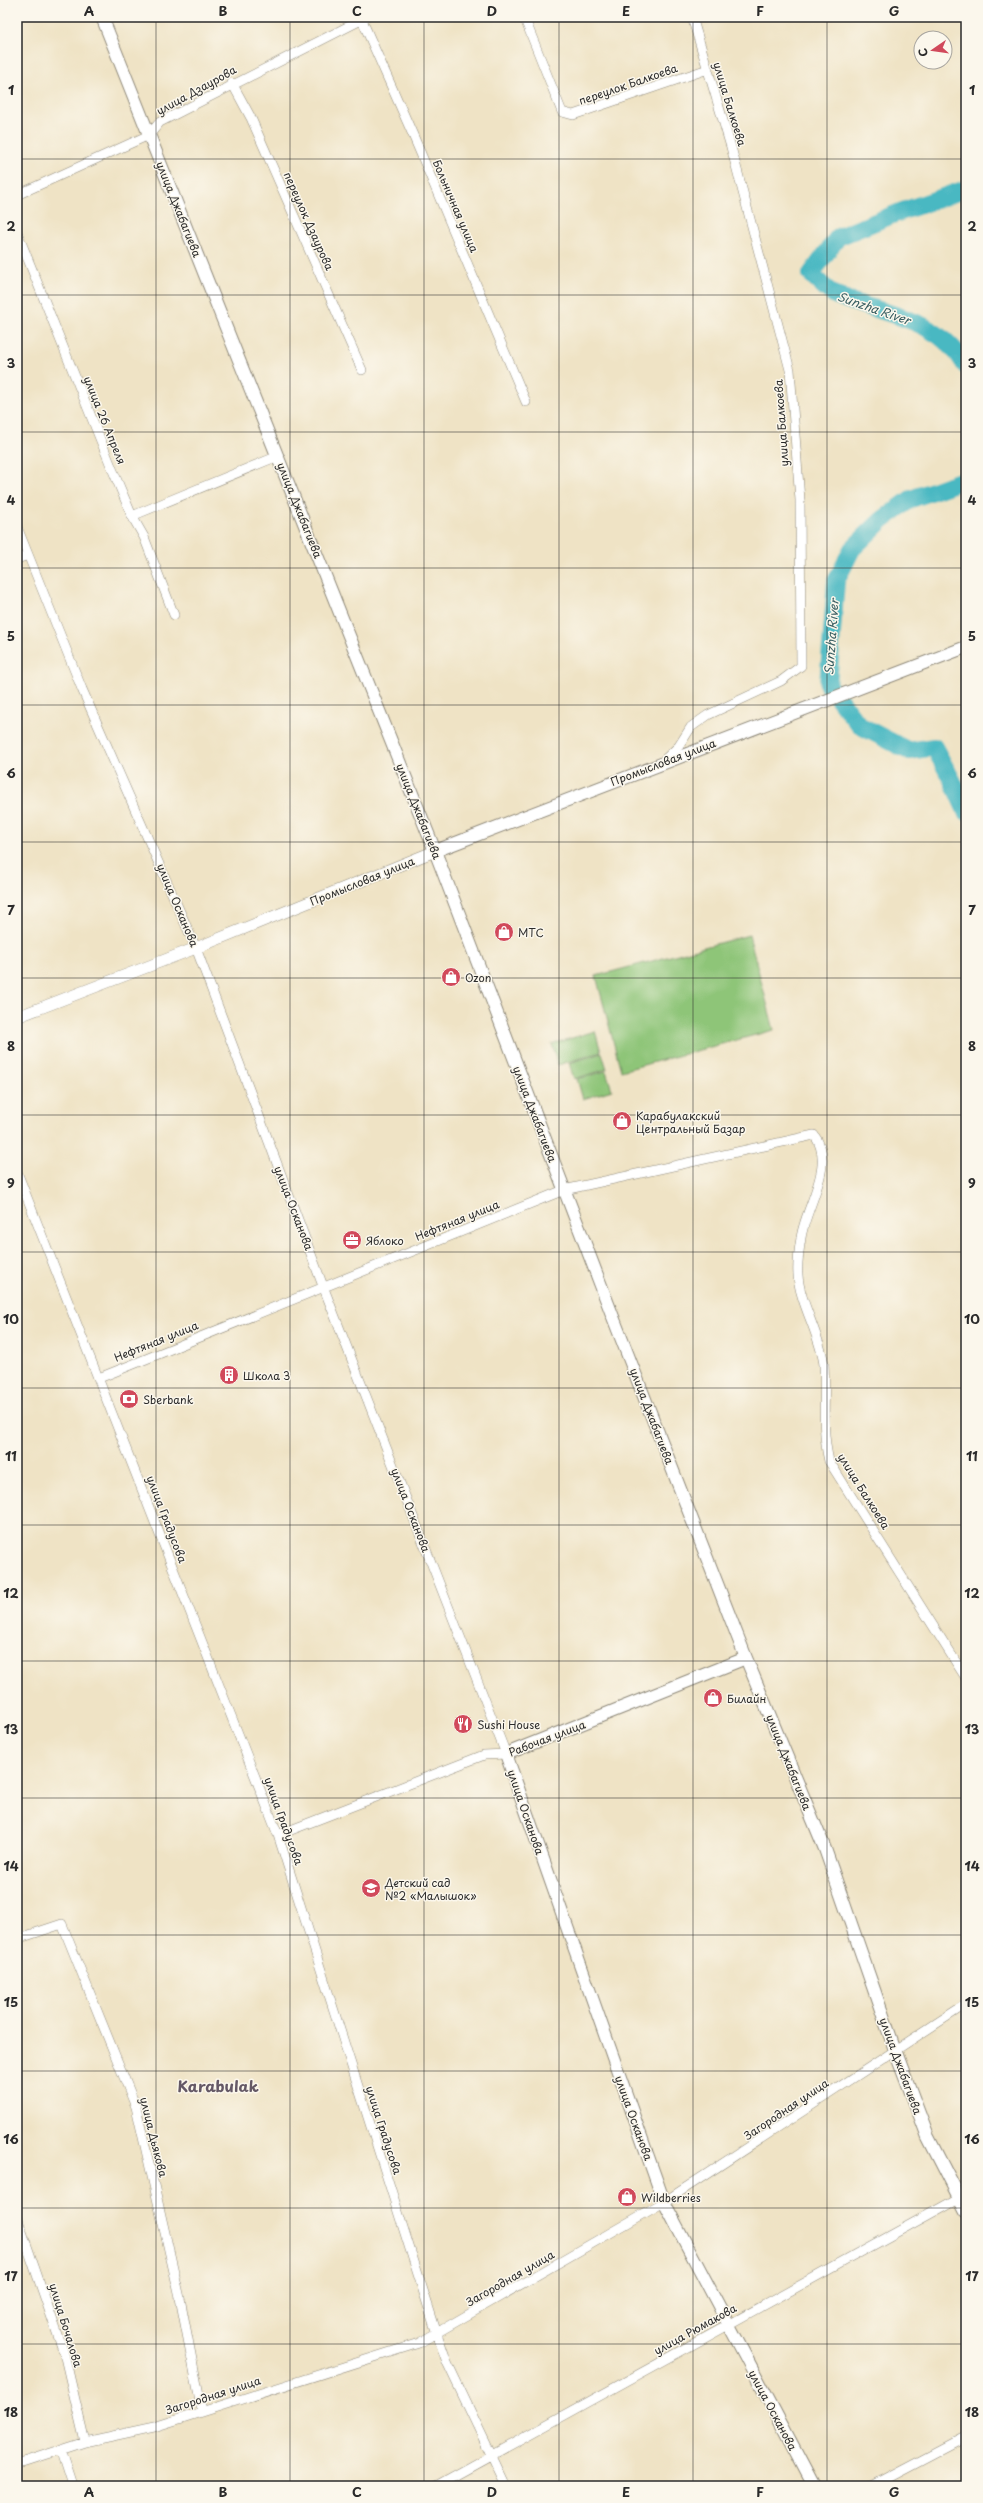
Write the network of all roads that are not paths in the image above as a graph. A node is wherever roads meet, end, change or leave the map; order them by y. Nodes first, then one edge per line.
1 (102, 17) edge
2 (524, 17) edge
3 (692, 17) edge
4 (364, 18) edge
5 (708, 69) junction
6 (232, 83) junction
7 (149, 135) junction
8 (17, 195) edge
9 (17, 232) edge
10 (362, 370) dead end
11 (526, 402) dead end
12 (278, 456) junction
13 (132, 516) junction
14 (17, 528) edge
15 (28, 554) junction
16 (17, 559) edge
17 (174, 615) dead end
18 (966, 647) edge
19 (661, 763) junction
20 (435, 851) junction
21 (196, 948) junction
22 (17, 1017) edge
23 (814, 1135) joint
24 (17, 1172) edge
25 (564, 1190) junction
26 (323, 1286) junction
27 (99, 1378) junction
28 (746, 1658) junction
29 (966, 1678) edge
30 (506, 1754) junction
31 (278, 1835) junction
32 (17, 1939) edge
33 (966, 2004) edge
34 (895, 2050) junction
35 (962, 2196) edge
36 (664, 2202) junction
37 (966, 2211) edge
38 (17, 2217) edge
39 (728, 2325) junction
40 (437, 2334) junction
41 (202, 2411) junction
42 (966, 2436) edge
43 (85, 2442) junction
44 (61, 2449) junction
45 (491, 2457) junction
46 (17, 2464) edge
47 (73, 2486) edge
48 (436, 2486) edge
49 (506, 2486) edge
50 (814, 2486) edge
51 (871, 2486) edge

1 - 7 main road, улица Джабагиева
2 - 5 street, переулок Балкоева
3 - 5 street, улица Балкоева
4 - 6 street, улица Дзаурова
4 - 11 street, Больничная улица
5 - 19 street, улица Балкоева
6 - 7 street, улица Дзаурова
6 - 10 street, переулок Дзаурова
7 - 8 street, улица Дзаурова
7 - 12 main road, улица Джабагиева
9 - 13 street, улица 26 Апреля
12 - 13 street
12 - 20 main road, улица Джабагиева
13 - 17 street, улица 26 Апреля
14 - 15 street, улица Осканова
15 - 16 street
15 - 21 street, улица Осканова
18 - 19 main road, Промысловая улица
19 - 20 main road, Промысловая улица
20 - 21 street, Промысловая улица
20 - 25 main road, улица Джабагиева
21 - 22 street, Промысловая улица
21 - 26 street, улица Осканова
23 - 25 street, Нефтяная улица
23 - 29 street, улица Балкоева
24 - 27 street, улица Градусова
25 - 26 street, Нефтяная улица
25 - 28 main road, улица Джабагиева
26 - 27 street, Нефтяная улица
26 - 30 street, улица Осканова
27 - 31 street, улица Градусова
28 - 30 main road, Рабочая улица
28 - 34 main road, улица Джабагиева
30 - 31 street, Рабочая улица
30 - 36 main road, улица Осканова
31 - 40 street, улица Градусова
32 - 41 street, улица Дьякова
33 - 34 street, Загородная улица
34 - 35 main road, улица Джабагиева
34 - 36 street, Загородная улица
35 - 37 main road, улица Джабагиева
35 - 39 street, улица Рюмакова
36 - 39 main road, улица Осканова
36 - 40 street, Загородная улица
38 - 43 street, улица Бочалова
39 - 45 street, улица Рюмакова
39 - 50 main road, улица Осканова
40 - 41 street, Загородная улица
40 - 45 street, улица Градусова
41 - 43 street, Загородная улица
42 - 51 street
43 - 44 street, Загородная улица
44 - 46 street, Загородная улица
44 - 47 street
45 - 48 street, улица Рюмакова
45 - 49 street, улица Градусова

